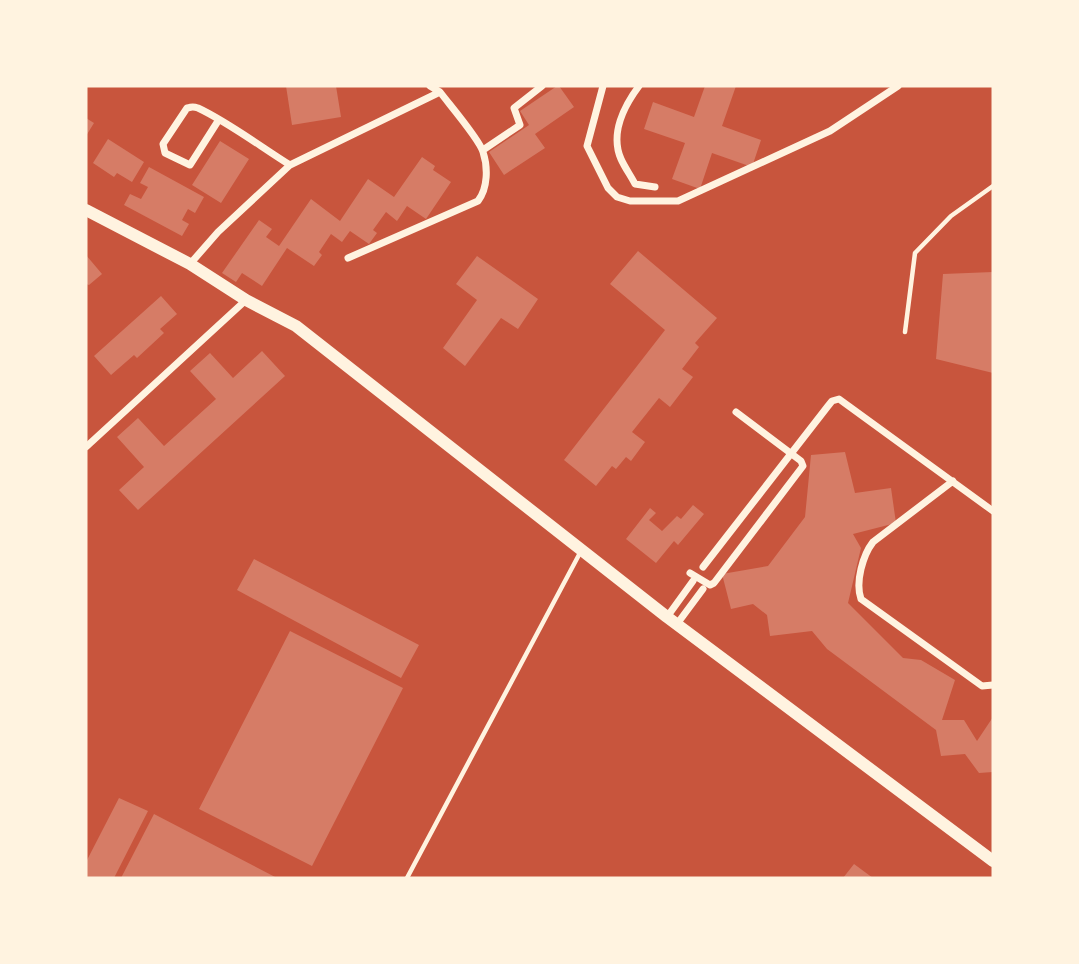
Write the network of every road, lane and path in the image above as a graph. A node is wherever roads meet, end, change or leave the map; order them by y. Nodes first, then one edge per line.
1 (430, 86) edge
2 (542, 86) edge
3 (603, 86) edge
4 (639, 86) edge
5 (898, 86) edge
6 (440, 92) junction
7 (218, 121) junction
8 (483, 150) junction
9 (290, 165) junction
10 (993, 186) edge
11 (655, 187) dead end
12 (86, 210) edge
13 (348, 258) dead end
14 (190, 264) junction
15 (246, 300) junction
16 (905, 332) dead end
17 (736, 412) dead end
18 (86, 447) edge
19 (791, 454) junction
20 (953, 481) junction
21 (993, 512) edge
22 (582, 550) junction
23 (703, 567) dead end
24 (703, 589) dead end
25 (672, 621) junction
26 (993, 685) edge
27 (993, 861) edge
28 (407, 878) edge

1 - 6 street
2 - 8 street
3 - 5 street
4 - 11 street
6 - 8 street
6 - 9 street
7 - 7 street
7 - 9 street
8 - 13 street
9 - 14 street
10 - 16 lane
12 - 14 main road
14 - 15 main road
15 - 18 street
15 - 22 main road
17 - 19 street
19 - 20 street
19 - 23 street
19 - 25 street
20 - 21 street
20 - 26 street
22 - 25 main road
22 - 28 lane
24 - 25 street
25 - 27 main road

